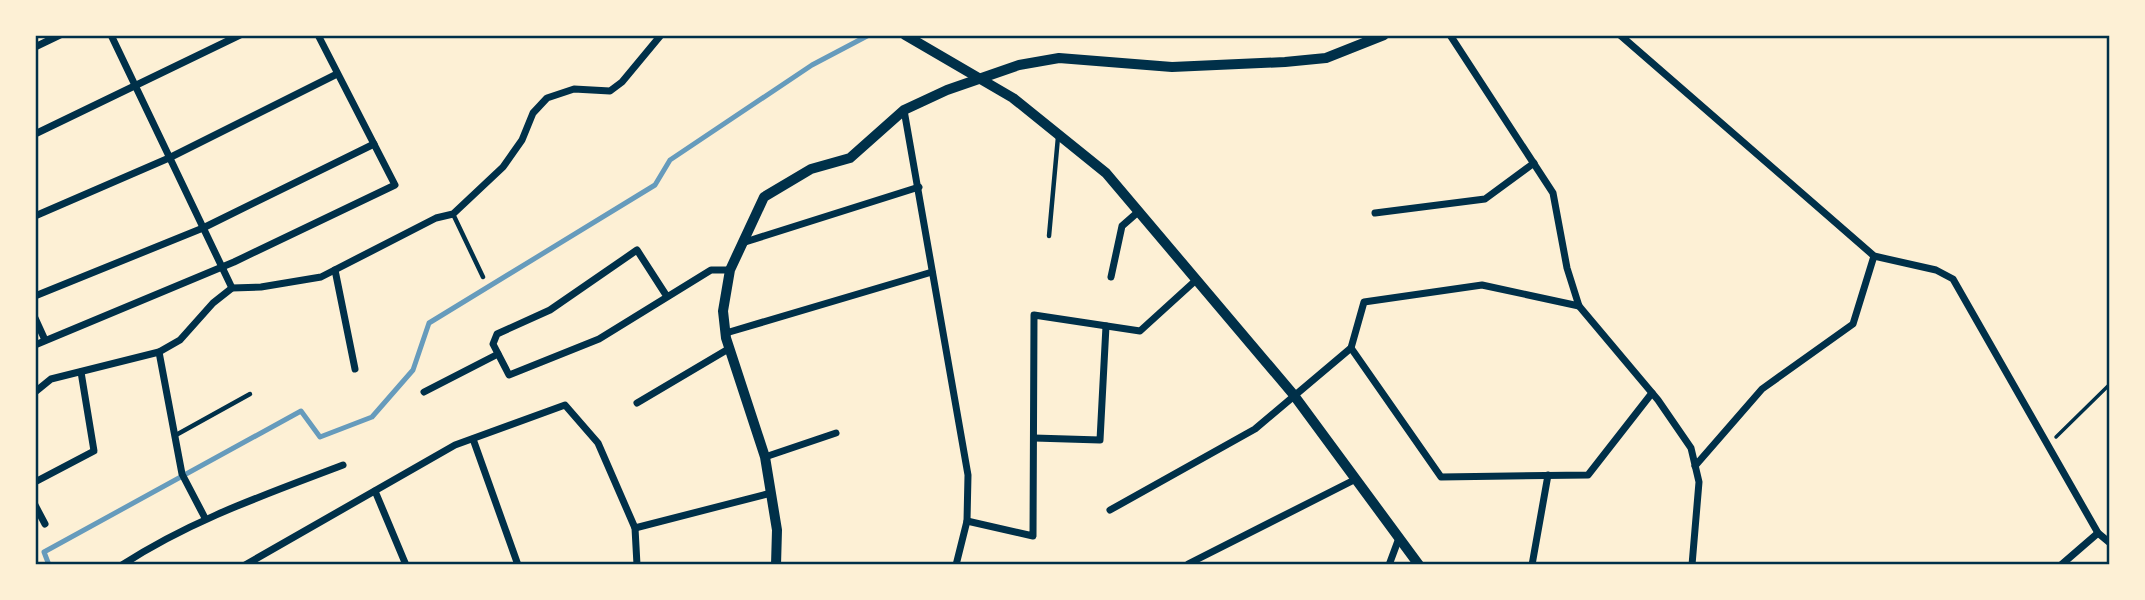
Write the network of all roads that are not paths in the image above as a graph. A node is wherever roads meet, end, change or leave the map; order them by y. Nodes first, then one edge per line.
1 (60, 35) edge
2 (111, 35) edge
3 (240, 35) edge
4 (318, 35) edge
5 (661, 35) edge
6 (905, 35) edge
7 (1384, 35) edge
8 (1450, 35) edge
9 (1620, 35) edge
10 (35, 47) edge
11 (337, 74) junction
12 (978, 79) junction
13 (136, 86) junction
14 (904, 110) junction
15 (1058, 133) junction
16 (35, 134) edge
17 (374, 144) junction
18 (169, 158) junction
19 (1534, 163) junction
20 (919, 187) junction
21 (1138, 212) junction
22 (1374, 213) dead end
23 (453, 214) junction
24 (35, 216) edge
25 (203, 228) junction
26 (1049, 236) dead end
27 (741, 243) junction
28 (1874, 256) junction
29 (221, 268) junction
30 (335, 270) junction
31 (730, 270) junction
32 (932, 272) junction
33 (482, 276) dead end
34 (1111, 277) dead end
35 (1195, 281) junction
36 (232, 288) junction
37 (666, 295) junction
38 (35, 296) edge
39 (1579, 306) junction
40 (35, 318) edge
41 (1106, 326) junction
42 (726, 333) junction
43 (45, 340) junction
44 (35, 345) edge
45 (730, 348) junction
46 (1351, 348) junction
47 (159, 352) junction
48 (498, 354) junction
49 (355, 369) dead end
50 (81, 372) junction
51 (35, 392) edge
52 (424, 392) dead end
53 (1652, 393) junction
54 (250, 394) dead end
55 (1293, 394) junction
56 (638, 404) dead end
57 (836, 433) dead end
58 (175, 436) junction
59 (1034, 438) junction
60 (473, 439) junction
61 (765, 457) junction
62 (343, 465) dead end
63 (1695, 466) junction
64 (1548, 475) junction
65 (1356, 479) junction
66 (35, 482) edge
67 (375, 491) junction
68 (771, 493) junction
69 (35, 505) edge
70 (1110, 510) dead end
71 (205, 518) junction
72 (967, 521) junction
73 (45, 524) dead end
74 (635, 528) junction
75 (2098, 533) junction
76 (1399, 537) junction
77 (2110, 543) edge
78 (1188, 564) edge
79 (122, 565) edge
80 (245, 565) edge
81 (406, 565) edge
82 (518, 565) edge
83 (638, 565) edge
84 (776, 565) edge
85 (956, 565) edge
86 (1390, 565) edge
87 (1419, 565) edge
88 (1532, 565) edge
89 (1692, 565) edge
90 (2061, 565) edge

1 - 10 street
2 - 13 street
3 - 13 street
4 - 11 street
5 - 23 street
6 - 12 street
7 - 12 street
8 - 19 street
9 - 28 street
11 - 17 street
11 - 18 street
12 - 14 street
12 - 15 street
13 - 16 street
13 - 18 street
14 - 20 street
14 - 27 street
15 - 21 street
15 - 26 lane
17 - 25 street
17 - 29 street
18 - 24 street
18 - 25 street
19 - 22 street
19 - 39 street
20 - 27 street
20 - 32 street
21 - 34 street
21 - 35 street
23 - 30 street
23 - 33 lane
25 - 29 street
25 - 38 street
27 - 31 street
28 - 63 street
28 - 75 street
29 - 36 street
29 - 43 street
30 - 36 street
30 - 49 street
31 - 37 street
31 - 42 street
32 - 42 street
32 - 72 street
35 - 41 street
35 - 55 street
36 - 47 street
37 - 48 street
37 - 48 street
39 - 46 street
39 - 53 street
40 - 43 street
41 - 59 street
41 - 59 street
42 - 45 street
43 - 44 street
45 - 56 street
45 - 61 street
46 - 55 street
46 - 64 street
47 - 50 street
47 - 58 street
48 - 52 street
50 - 51 street
50 - 66 street
53 - 63 street
53 - 64 street
54 - 58 lane
55 - 65 street
55 - 70 street
57 - 61 street
58 - 71 street
59 - 72 street
60 - 67 street
60 - 74 street
60 - 82 street
61 - 68 street
62 - 71 street
63 - 89 street
64 - 88 street
65 - 76 street
65 - 78 street
67 - 80 street
67 - 81 street
68 - 74 street
68 - 84 street
69 - 73 street
71 - 79 street
72 - 85 street
74 - 83 street
75 - 77 street
75 - 90 street
76 - 86 street
76 - 87 street

